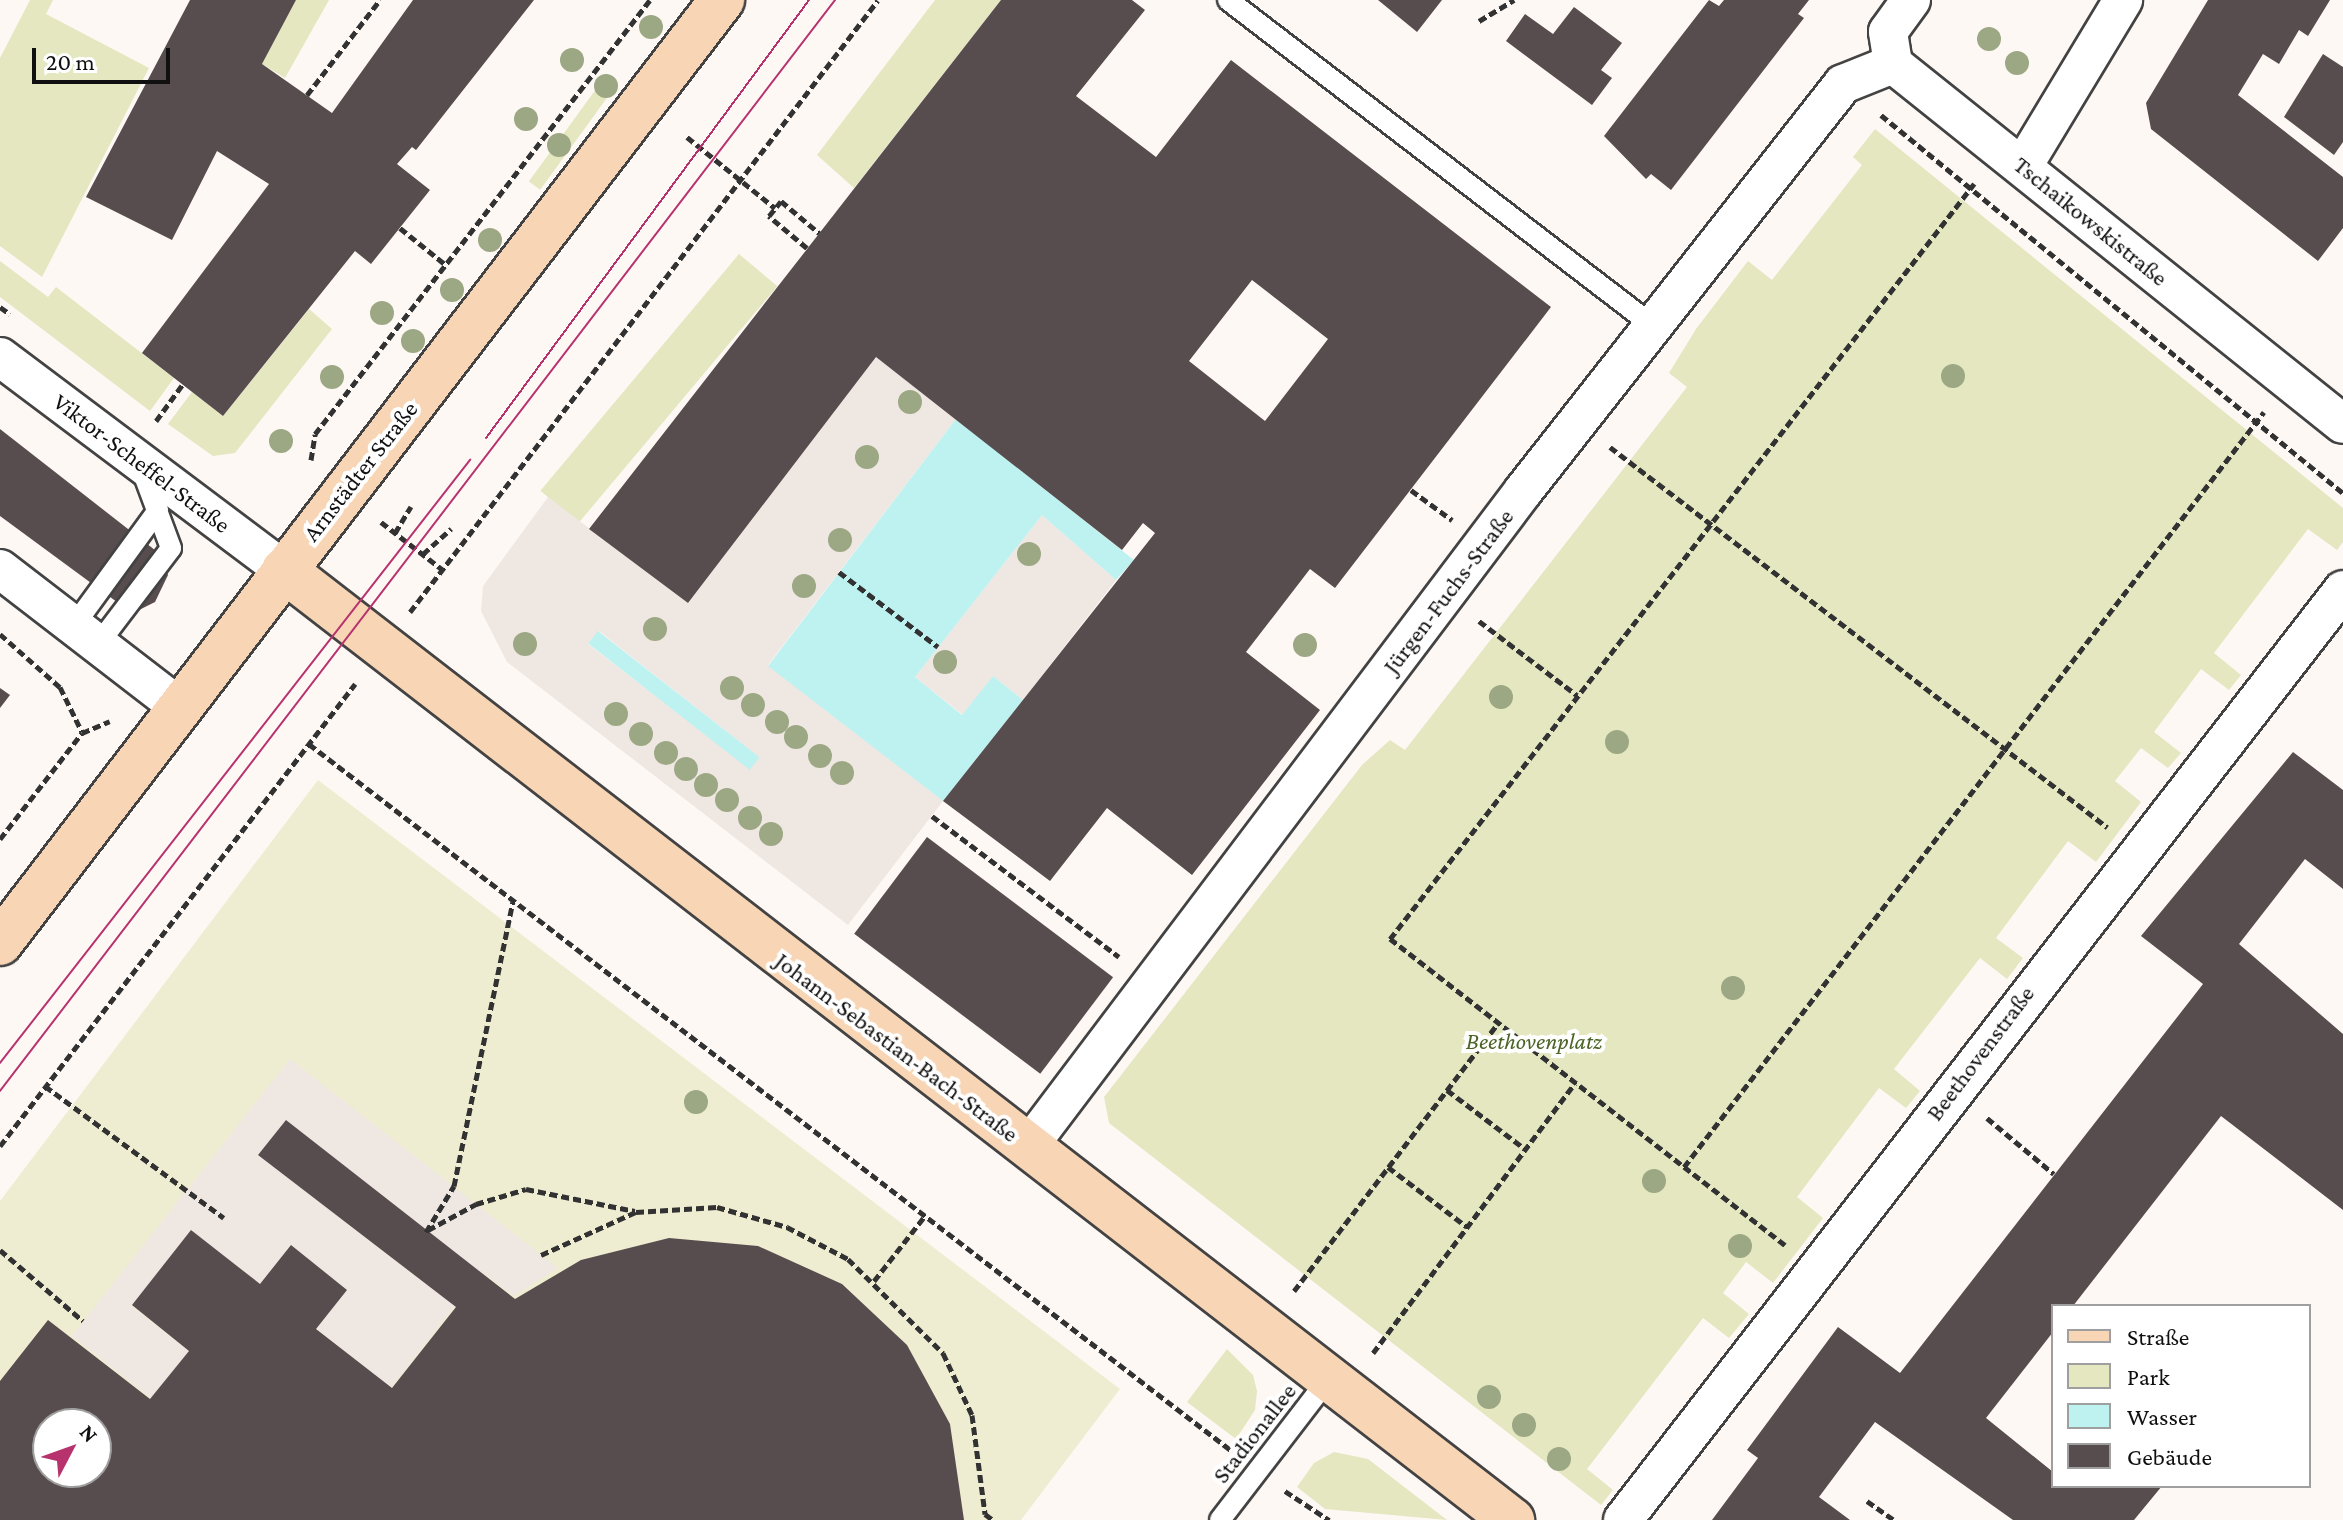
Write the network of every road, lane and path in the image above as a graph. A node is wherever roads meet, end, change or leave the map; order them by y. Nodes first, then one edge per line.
1 (380, 0) edge
2 (650, 0) edge
3 (722, 0) edge
4 (878, 0) edge
5 (1228, 0) edge
6 (1514, 0) edge
7 (1911, 0) edge
8 (2123, 0) edge
9 (1479, 21) dead end
10 (1893, 64) junction
11 (1843, 84) junction
12 (307, 95) dead end
13 (687, 137) dead end
14 (2012, 157) junction
15 (739, 179) junction
16 (1970, 188) junction
17 (775, 208) junction
18 (400, 228) dead end
19 (819, 233) dead end
20 (807, 248) dead end
21 (446, 265) junction
22 (1652, 325) junction
23 (0, 357) edge
24 (2290, 380) junction
25 (2256, 422) junction
26 (2343, 424) edge
27 (137, 459) junction
28 (1628, 461) dead end
29 (310, 465) dead end
30 (2343, 493) edge
31 (411, 506) dead end
32 (158, 510) junction
33 (1707, 521) junction
34 (451, 529) dead end
35 (423, 554) junction
36 (0, 569) edge
37 (284, 570) junction
38 (839, 572) dead end
39 (2343, 590) edge
40 (1494, 632) dead end
41 (0, 634) edge
42 (87, 634) junction
43 (938, 647) dead end
44 (146, 680) junction
45 (1577, 695) junction
46 (179, 707) junction
47 (82, 733) junction
48 (2005, 749) junction
49 (932, 816) dead end
50 (0, 839) edge
51 (2136, 850) junction
52 (513, 902) junction
53 (0, 943) edge
54 (1120, 958) dead end
55 (1498, 1023) junction
56 (1575, 1083) junction
57 (45, 1086) junction
58 (1447, 1090) junction
59 (0, 1146) edge
60 (1028, 1147) junction
61 (1525, 1149) junction
62 (2025, 1149) dead end
63 (1388, 1167) junction
64 (1684, 1167) junction
65 (2054, 1174) dead end
66 (636, 1212) junction
67 (924, 1217) junction
68 (224, 1218) dead end
69 (1467, 1227) junction
70 (0, 1250) edge
71 (541, 1255) dead end
72 (1816, 1269) junction
73 (874, 1281) junction
74 (1294, 1291) dead end
75 (83, 1321) dead end
76 (1373, 1353) dead end
77 (1329, 1378) junction
78 (1259, 1471) junction
79 (1867, 1501) dead end
80 (1324, 1519) edge
81 (993, 1520) edge
82 (1220, 1520) edge
83 (1512, 1520) edge
84 (1623, 1520) edge
85 (1894, 1520) edge

1 - 12 path
2 - 21 path
3 - 37 street, Arnstädter Straße
4 - 15 path
5 - 22 lane
6 - 9 path
7 - 10 street
8 - 14 street
10 - 11 street, Jürgen-Fuchs-Straße
10 - 14 street, Tschaikowskistraße
11 - 16 path
11 - 22 street, Jürgen-Fuchs-Straße
13 - 15 path
14 - 16 path
14 - 24 street, Tschaikowskistraße
15 - 17 path
15 - 35 path
16 - 25 path
16 - 33 path
17 - 19 path
17 - 20 path
18 - 21 path
21 - 29 path
22 - 60 street, Jürgen-Fuchs-Straße
23 - 27 street, Viktor-Scheffel-Straße
24 - 25 path
24 - 26 street, Tschaikowskistraße
25 - 30 path
25 - 48 path
27 - 32 lane
27 - 37 street, Viktor-Scheffel-Straße
28 - 33 path
31 - 35 path
32 - 42 lane
32 - 42 lane
33 - 45 path
33 - 48 path
34 - 35 path
36 - 42 street
37 - 46 street, Arnstädter Straße
37 - 60 street, Johann-Sebastian-Bach-Straße
38 - 43 path
39 - 51 street, Beethovenstraße
40 - 45 path
41 - 47 path
42 - 44 street
44 - 46 street
44 - 47 path
45 - 55 path
46 - 53 street, Arnstädter Straße
47 - 50 path
48 - 51 path
48 - 64 path
49 - 54 path
51 - 72 street, Beethovenstraße
52 - 57 path
52 - 66 path
52 - 67 path
55 - 56 path
55 - 58 path
56 - 61 path
56 - 64 path
57 - 59 path
57 - 68 path
58 - 61 path
58 - 63 path
60 - 77 street, Johann-Sebastian-Bach-Straße
61 - 69 path
62 - 65 path
63 - 69 path
63 - 74 path
64 - 72 path
66 - 71 path
66 - 73 path
67 - 73 path
67 - 78 path
69 - 76 path
70 - 75 path
72 - 84 street, Beethovenstraße
73 - 81 path
77 - 78 lane, Stadionallee
77 - 83 street, Johann-Sebastian-Bach-Straße
78 - 80 path
78 - 82 lane, Stadionallee
79 - 85 path

